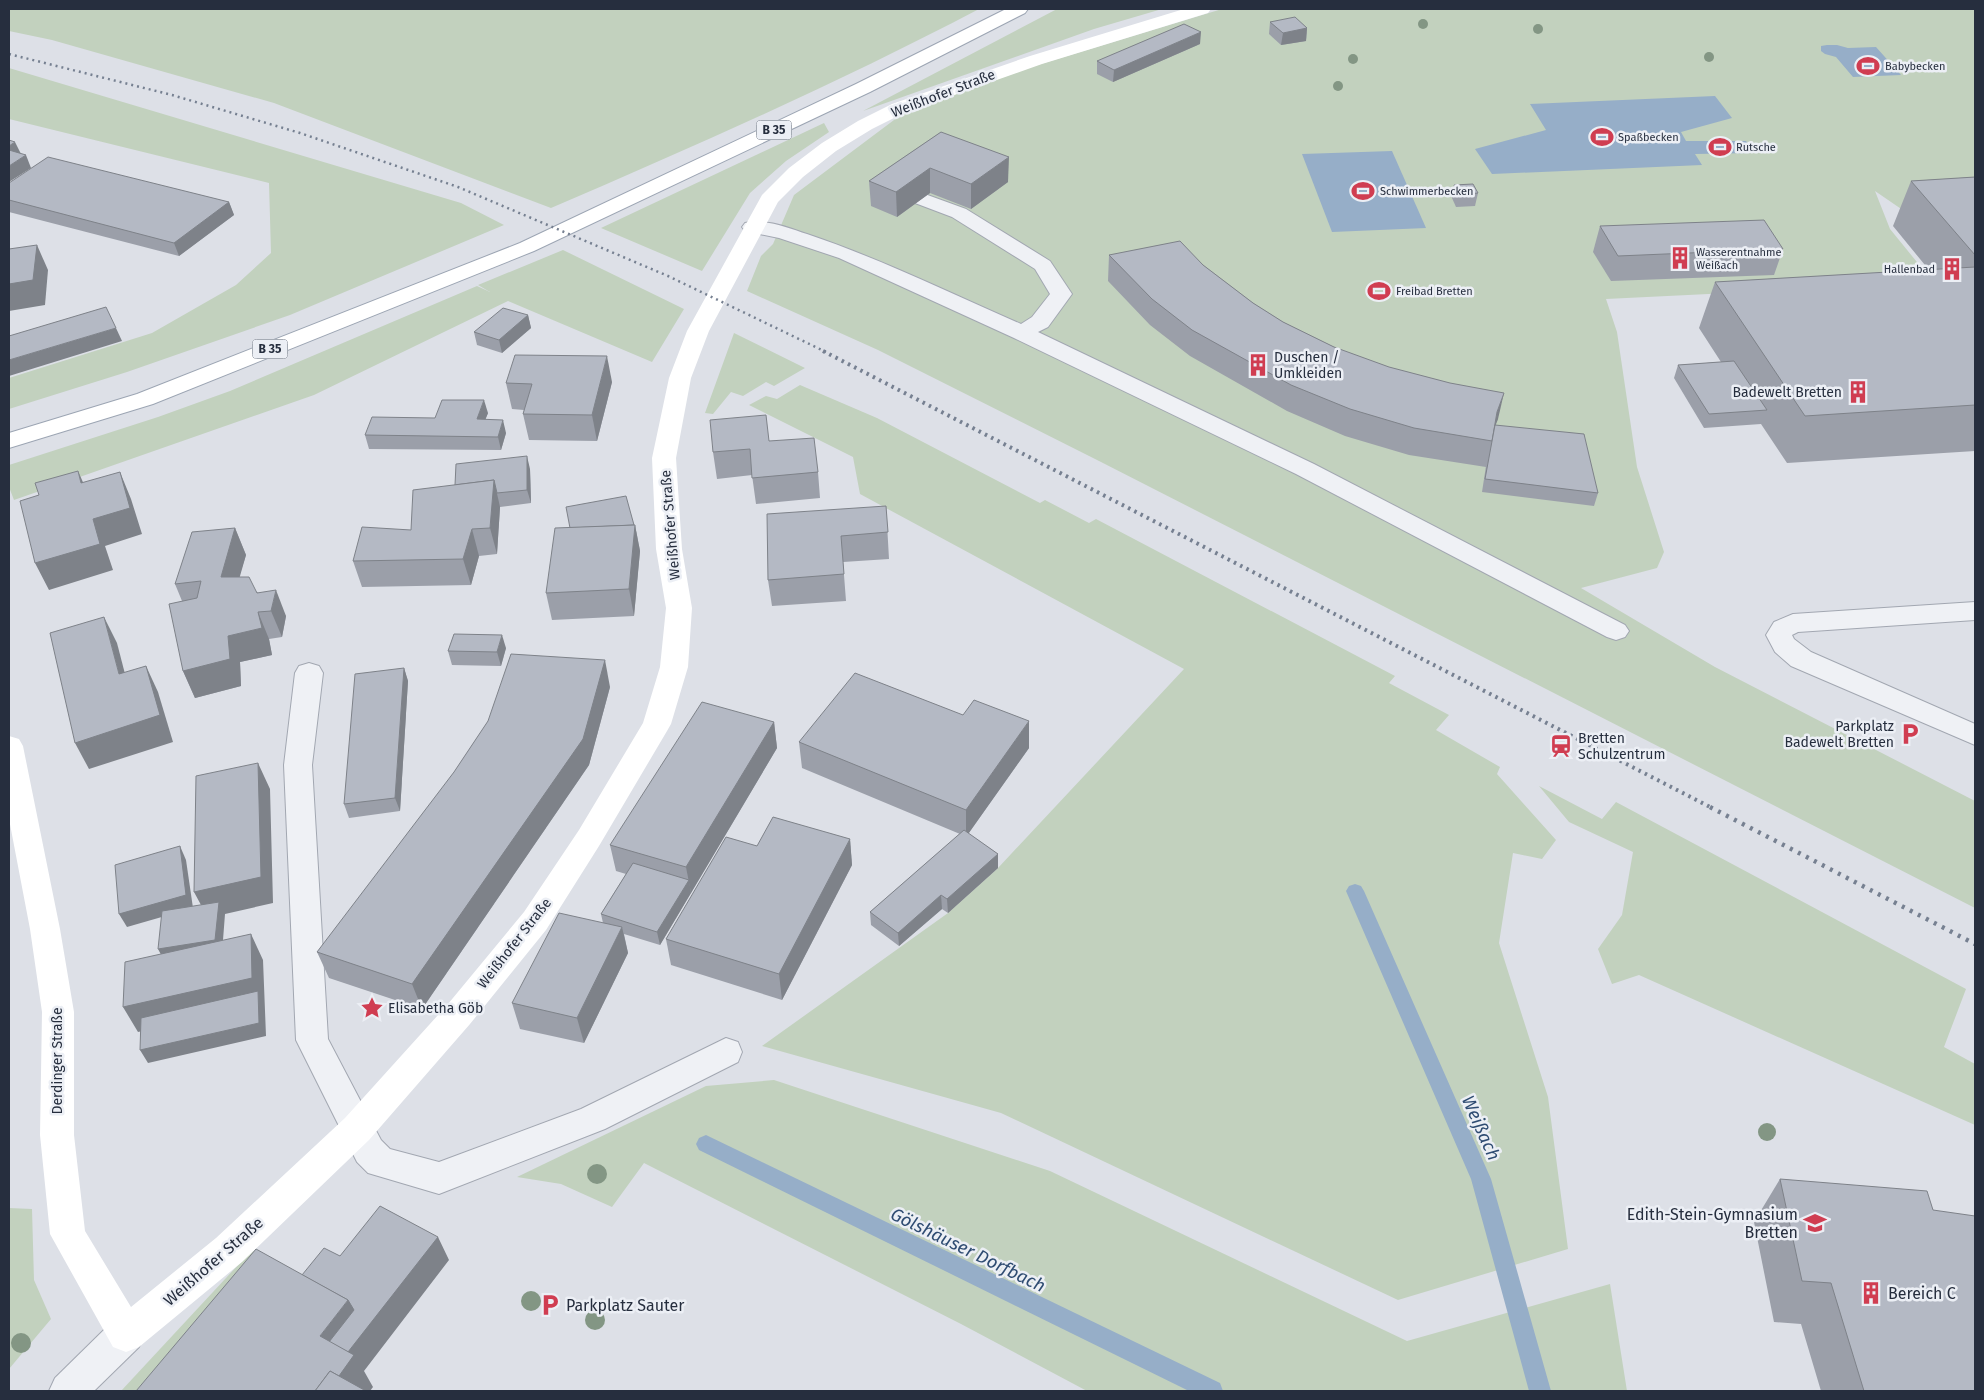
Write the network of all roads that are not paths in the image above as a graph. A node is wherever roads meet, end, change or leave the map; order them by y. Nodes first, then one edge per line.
1 (1019, 9) edge
2 (1202, 9) edge
3 (922, 199) edge
4 (752, 227) junction
5 (1022, 333) junction
6 (9, 441) edge
7 (1975, 611) edge
8 (1616, 631) dead end
9 (309, 673) dead end
10 (1975, 735) edge
11 (9, 746) edge
12 (726, 1052) dead end
13 (357, 1129) junction
14 (126, 1334) junction
15 (68, 1391) edge

1 - 6 main road, B 35
2 - 4 main road, Weißhofer Straße
3 - 5 street
4 - 5 street
4 - 13 main road, Weißhofer Straße
5 - 8 street
7 - 10 street
9 - 13 street
11 - 14 main road, Derdinger Straße
12 - 13 street
13 - 14 main road, Weißhofer Straße
14 - 15 street, Weißhofer Straße

